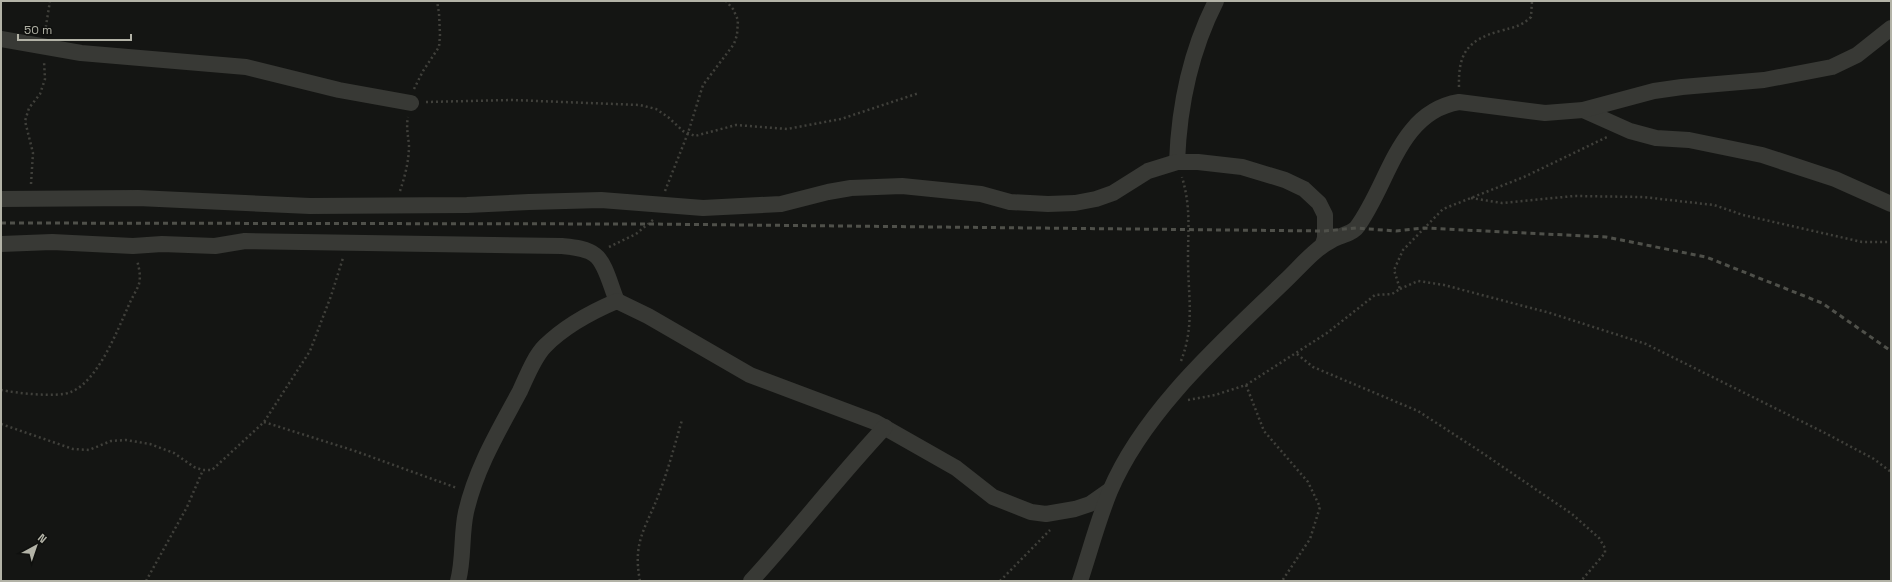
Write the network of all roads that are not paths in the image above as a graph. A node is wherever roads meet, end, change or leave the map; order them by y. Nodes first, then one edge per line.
1 (1216, 1) edge
2 (1891, 28) edge
3 (1, 39) edge
4 (411, 103) road end
5 (1583, 110) junction
6 (1177, 162) junction
7 (1, 199) edge
8 (1891, 204) edge
9 (1, 244) edge
10 (1323, 244) junction
11 (617, 301) junction
12 (885, 427) junction
13 (1110, 490) junction
14 (458, 581) edge
15 (751, 581) edge
16 (1080, 581) edge

1 - 6 street
2 - 5 street
3 - 4 street
5 - 8 street
5 - 10 street
6 - 7 street
6 - 10 street
9 - 11 street
10 - 13 street
11 - 12 street
11 - 14 street
12 - 13 street
12 - 15 street
13 - 16 street

